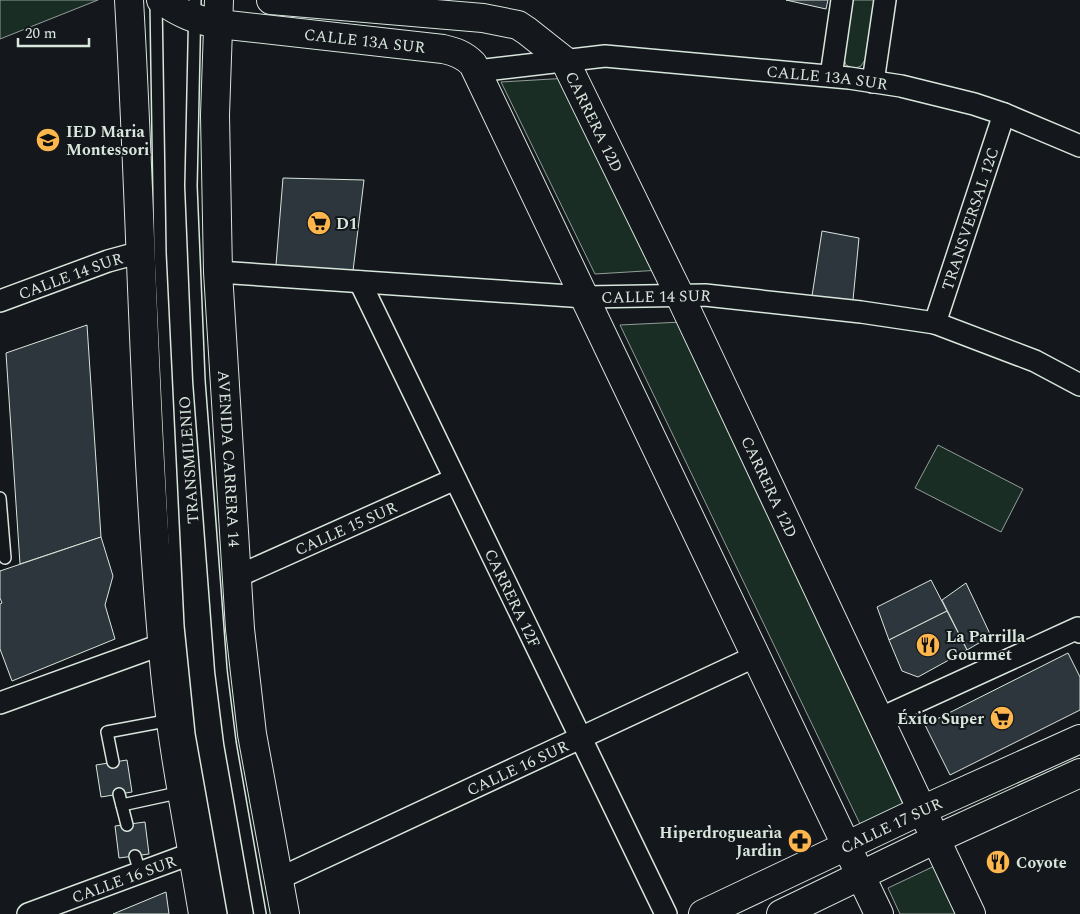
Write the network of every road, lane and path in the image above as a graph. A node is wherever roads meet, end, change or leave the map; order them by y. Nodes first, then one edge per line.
1 (129, 0) edge
2 (156, 0) edge
3 (161, 0) edge
4 (271, 0) edge
5 (842, 0) edge
6 (885, 0) edge
7 (207, 11) edge
8 (565, 61) junction
9 (477, 72) junction
10 (831, 76) junction
11 (873, 82) junction
12 (1004, 114) junction
13 (1080, 146) edge
14 (141, 252) junction
15 (218, 272) junction
16 (360, 282) junction
17 (679, 294) junction
18 (585, 297) junction
19 (0, 301) edge
20 (935, 323) junction
21 (1080, 385) edge
22 (455, 479) junction
23 (0, 498) edge
24 (5, 558) dead end
25 (236, 577) junction
26 (1079, 628) edge
27 (163, 644) junction
28 (756, 656) junction
29 (0, 703) edge
30 (879, 719) junction
31 (171, 720) junction
32 (580, 738) junction
33 (1080, 740) edge
34 (113, 762) dead end
35 (1080, 773) edge
36 (183, 792) junction
37 (922, 810) junction
38 (127, 825) dead end
39 (936, 839) junction
40 (846, 846) junction
41 (193, 853) junction
42 (860, 875) junction
43 (278, 879) junction
44 (28, 914) edge
45 (203, 914) edge
46 (222, 914) edge
47 (260, 914) edge
48 (285, 914) edge
49 (666, 914) edge
50 (703, 914) edge
51 (781, 914) edge
52 (878, 914) edge
53 (971, 914) edge

1 - 14 street
2 - 46 lane, TRANSMILENIO
3 - 7 street, CALLE 13A SUR
4 - 8 street, CALLE 13A SUR
5 - 10 street
6 - 11 street
7 - 9 street, CALLE 13A SUR
7 - 15 street, AVENIDA CARRERA 14
7 - 47 lane, TRANSMILENIO
8 - 9 street, CALLE 13A SUR
8 - 10 street, CALLE 13A SUR
8 - 17 street, CARRERA 12D
9 - 18 street
10 - 11 street, CALLE 13A SUR
11 - 12 street, CALLE 13A SUR
12 - 13 street, CALLE 13A SUR
12 - 20 street, TRANSVERSAL 12C
14 - 19 street, CALLE 14 SUR
14 - 27 street
15 - 16 street, CALLE 14 SUR
15 - 25 street, AVENIDA CARRERA 14
16 - 18 street, CALLE 14 SUR
16 - 22 street, CARRERA 12F
17 - 18 street, CALLE 14 SUR
17 - 20 street, CALLE 14 SUR
17 - 30 street, CARRERA 12D
18 - 28 street
20 - 21 street, CALLE 14 SUR
22 - 25 street, CALLE 15 SUR
22 - 32 street, CARRERA 12F
23 - 24 lane
25 - 43 street, AVENIDA CARRERA 14
26 - 30 street
27 - 29 street
27 - 31 street
28 - 32 street, CALLE 16 SUR
28 - 40 street
30 - 37 street, CARRERA 12D
31 - 34 lane
31 - 36 street
32 - 43 street, CALLE 16 SUR
32 - 49 street, CARRERA 12F
33 - 37 street, CALLE 17 SUR
35 - 39 street, CALLE 17 SUR
36 - 38 lane
36 - 41 street
37 - 39 street, CARRERA 12D
37 - 40 street, CALLE 17 SUR
39 - 42 street, CALLE 17 SUR
39 - 53 street, CARRERA 12D
40 - 42 street
40 - 50 street, CALLE 17 SUR
41 - 44 street, CALLE 16 SUR
41 - 45 street
42 - 51 street, CALLE 17 SUR
42 - 52 street
43 - 48 street, AVENIDA CARRERA 14

